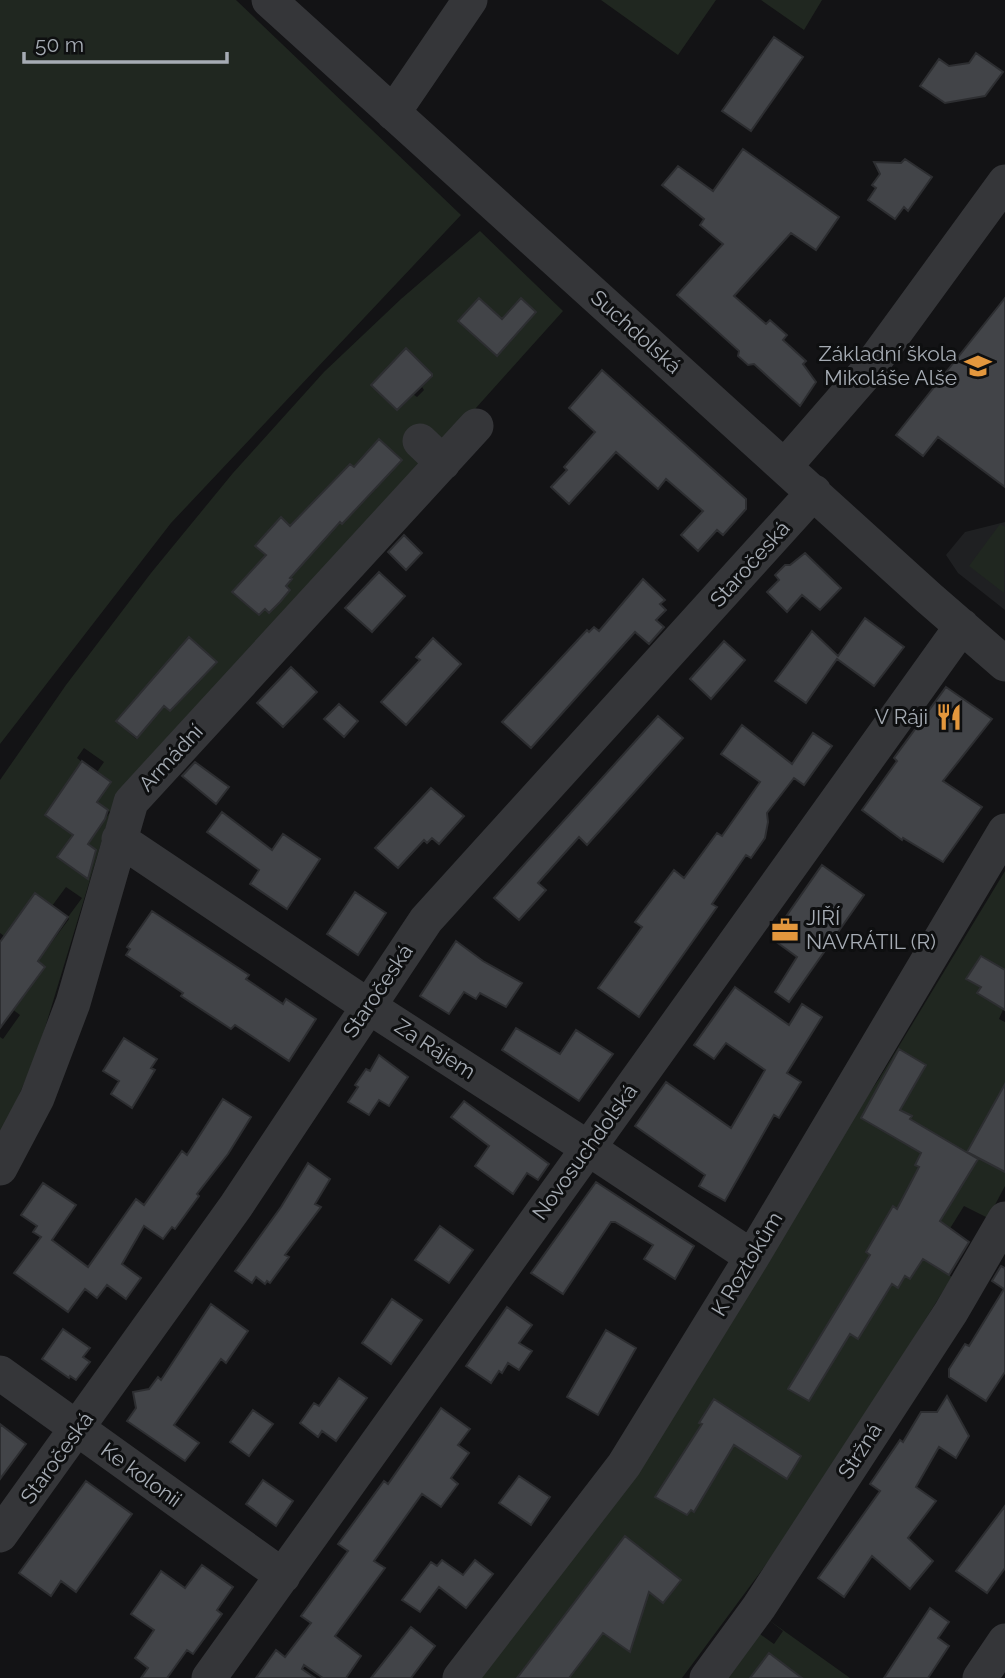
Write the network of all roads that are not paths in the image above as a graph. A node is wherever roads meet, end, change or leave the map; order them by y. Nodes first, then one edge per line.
1 (269, 0) edge
2 (470, 0) edge
3 (393, 113) junction
4 (1005, 182) edge
5 (476, 426) dead end
6 (785, 466) junction
7 (814, 492) junction
8 (962, 626) junction
9 (1005, 664) edge
10 (1005, 831) edge
11 (119, 839) junction
12 (368, 1006) junction
13 (588, 1148) junction
14 (0, 1168) edge
15 (1005, 1219) edge
16 (752, 1257) junction
17 (0, 1373) edge
18 (78, 1429) junction
19 (0, 1535) edge
20 (283, 1576) junction
21 (1005, 1641) edge
22 (209, 1678) edge
23 (460, 1678) edge
24 (707, 1678) edge
25 (980, 1678) edge

1 - 3 street, Suchdolská
2 - 3 street
3 - 6 street, Suchdolská
4 - 6 street
5 - 11 street, Armádní
6 - 7 street, Suchdolská
7 - 8 street, Suchdolská
7 - 12 street, Staročeská
8 - 9 street, Suchdolská
8 - 13 street, Novosuchdolská
10 - 16 street, K Roztokům
11 - 12 street, Za Rájem
11 - 14 street, Armádní
12 - 13 street, Za Rájem
12 - 18 street, Staročeská
13 - 16 street, Za Rájem
13 - 20 street, Novosuchdolská
15 - 24 street, Stržná
16 - 23 street, K Roztokům
17 - 18 street, Ke kolonii
18 - 19 street, Staročeská
18 - 20 street, Ke kolonii
20 - 22 street, Novosuchdolská
21 - 25 street

